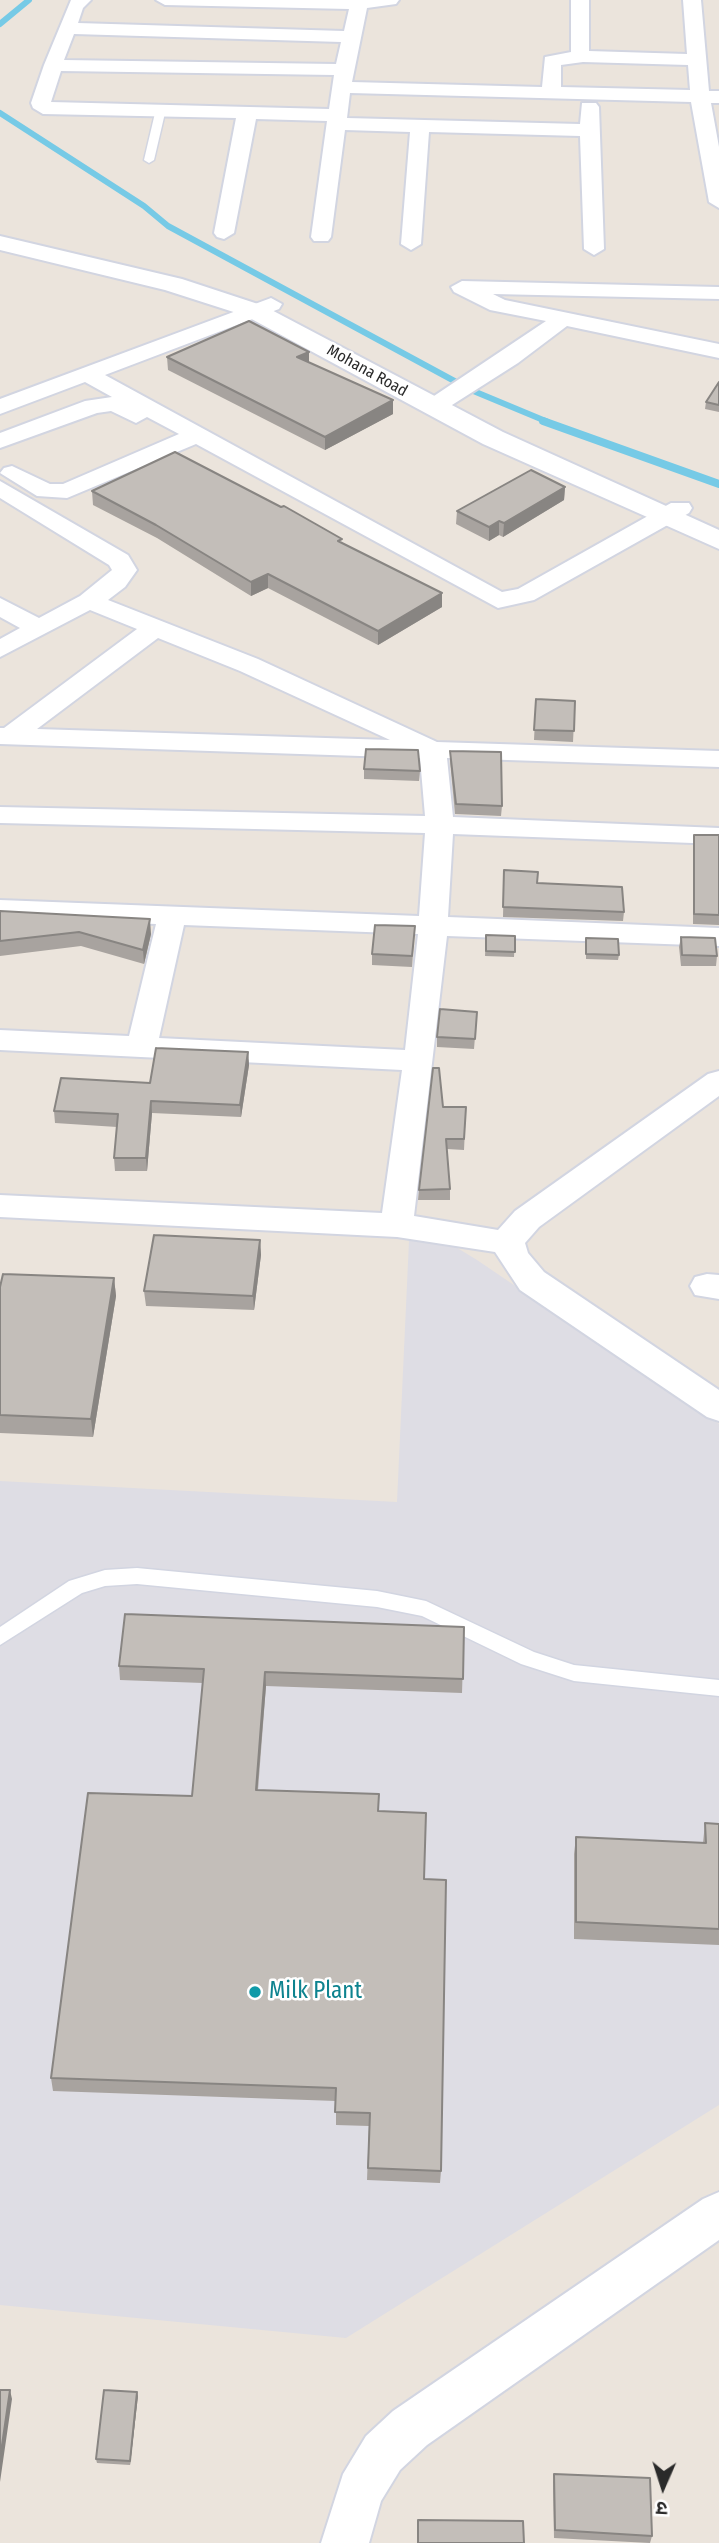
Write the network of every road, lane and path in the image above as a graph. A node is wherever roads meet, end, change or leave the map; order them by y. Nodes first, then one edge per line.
1 (82, 0) edge
2 (164, 0) edge
3 (206, 0) edge
4 (390, 0) edge
5 (580, 0) edge
6 (692, 0) edge
7 (304, 1) edge
8 (359, 4) junction
9 (67, 28) junction
10 (352, 37) junction
11 (583, 56) junction
12 (697, 64) junction
13 (53, 65) junction
14 (719, 68) edge
15 (343, 78) junction
16 (551, 93) junction
17 (589, 94) junction
18 (710, 97) edge
19 (160, 113) junction
20 (247, 114) junction
21 (337, 120) junction
22 (420, 126) junction
23 (590, 130) junction
24 (149, 160) dead end
25 (719, 202) edge
26 (0, 230) edge
27 (224, 233) dead end
28 (321, 237) dead end
29 (0, 243) edge
30 (411, 244) dead end
31 (594, 249) dead end
32 (719, 293) edge
33 (263, 308) junction
34 (563, 319) junction
35 (719, 351) edge
36 (88, 375) junction
37 (452, 396) junction
38 (0, 407) edge
39 (186, 438) junction
40 (0, 441) edge
41 (0, 483) edge
42 (673, 512) junction
43 (719, 525) edge
44 (719, 541) edge
45 (89, 601) junction
46 (0, 606) edge
47 (157, 626) junction
48 (38, 628) junction
49 (0, 649) edge
50 (6, 736) edge
51 (433, 750) junction
52 (719, 759) edge
53 (0, 815) edge
54 (440, 825) junction
55 (719, 836) edge
56 (0, 909) edge
57 (172, 916) junction
58 (433, 926) junction
59 (719, 937) edge
60 (0, 1041) edge
61 (141, 1048) junction
62 (419, 1061) junction
63 (719, 1081) edge
64 (0, 1206) edge
65 (397, 1225) junction
66 (509, 1243) junction
67 (719, 1408) edge
68 (0, 1637) edge
69 (719, 1688) edge
70 (719, 2214) edge
71 (345, 2543) edge

1 - 9 street
2 - 3 street
3 - 7 street
4 - 8 street
5 - 11 street
6 - 12 street
7 - 8 street
8 - 10 street
9 - 10 street
9 - 13 street
10 - 15 street
11 - 12 street
11 - 16 street
12 - 14 street
12 - 18 street
13 - 15 street
13 - 19 street
15 - 16 street
15 - 21 street
16 - 17 street
17 - 18 street
17 - 23 street
18 - 25 street
19 - 20 street
19 - 24 lane
20 - 21 street
20 - 27 street
21 - 22 street
21 - 28 street
22 - 23 street
22 - 30 street
23 - 31 street
26 - 33 street, Mohana Road
29 - 33 street, Mohana Road
32 - 34 street
33 - 36 street
33 - 37 street, Mohana Road
34 - 35 street
34 - 37 street
36 - 38 street
36 - 39 street
37 - 42 street, Mohana Road
39 - 40 street
39 - 41 street
39 - 42 street
41 - 45 street
42 - 43 street, Mohana Road
42 - 44 street, Mohana Road
45 - 47 street
45 - 48 street
46 - 48 street
47 - 50 street
47 - 51 street
48 - 49 street
50 - 51 street
51 - 52 street
51 - 54 street
53 - 54 street
54 - 55 street
54 - 58 street
56 - 57 street
57 - 58 street
57 - 61 street
58 - 59 street
58 - 62 street
60 - 61 street
61 - 62 street
62 - 65 street
63 - 66 street
64 - 65 street
65 - 66 street
66 - 67 street
68 - 69 lane
70 - 71 street

